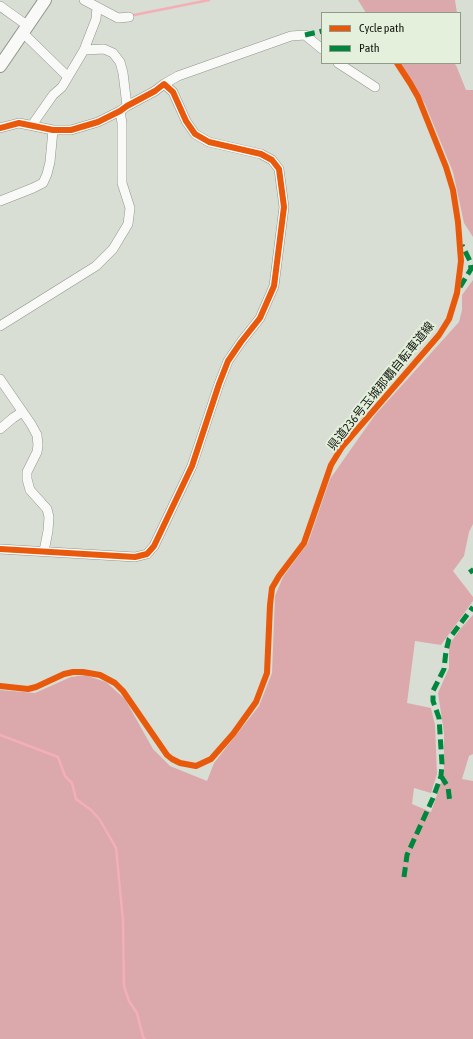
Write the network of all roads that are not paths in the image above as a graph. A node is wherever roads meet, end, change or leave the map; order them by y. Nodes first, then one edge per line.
1 (45, 0) edge
2 (84, 0) edge
3 (0, 6) edge
4 (97, 7) junction
5 (10, 14) junction
6 (129, 17) dead end
7 (0, 18) edge
8 (26, 30) junction
9 (321, 48) edge
10 (84, 50) junction
11 (340, 64) edge
12 (0, 66) edge
13 (68, 78) junction
14 (164, 84) junction
15 (375, 87) dead end
16 (123, 108) junction
17 (32, 125) junction
18 (0, 128) edge
19 (54, 130) junction
20 (0, 201) edge
21 (0, 326) edge
22 (0, 379) edge
23 (22, 412) junction
24 (0, 429) edge
25 (0, 549) edge
26 (44, 552) junction

1 - 8 main road
2 - 4 street
3 - 5 street
4 - 6 street
4 - 10 street
5 - 7 street
5 - 8 street
8 - 12 main road
8 - 13 street
9 - 14 street
10 - 13 street
10 - 16 street
11 - 15 street
13 - 17 street
14 - 16 street
14 - 26 street
16 - 19 street
16 - 21 street
17 - 18 street
17 - 19 street
19 - 20 street
22 - 23 street
23 - 24 street
23 - 26 street
25 - 26 street

